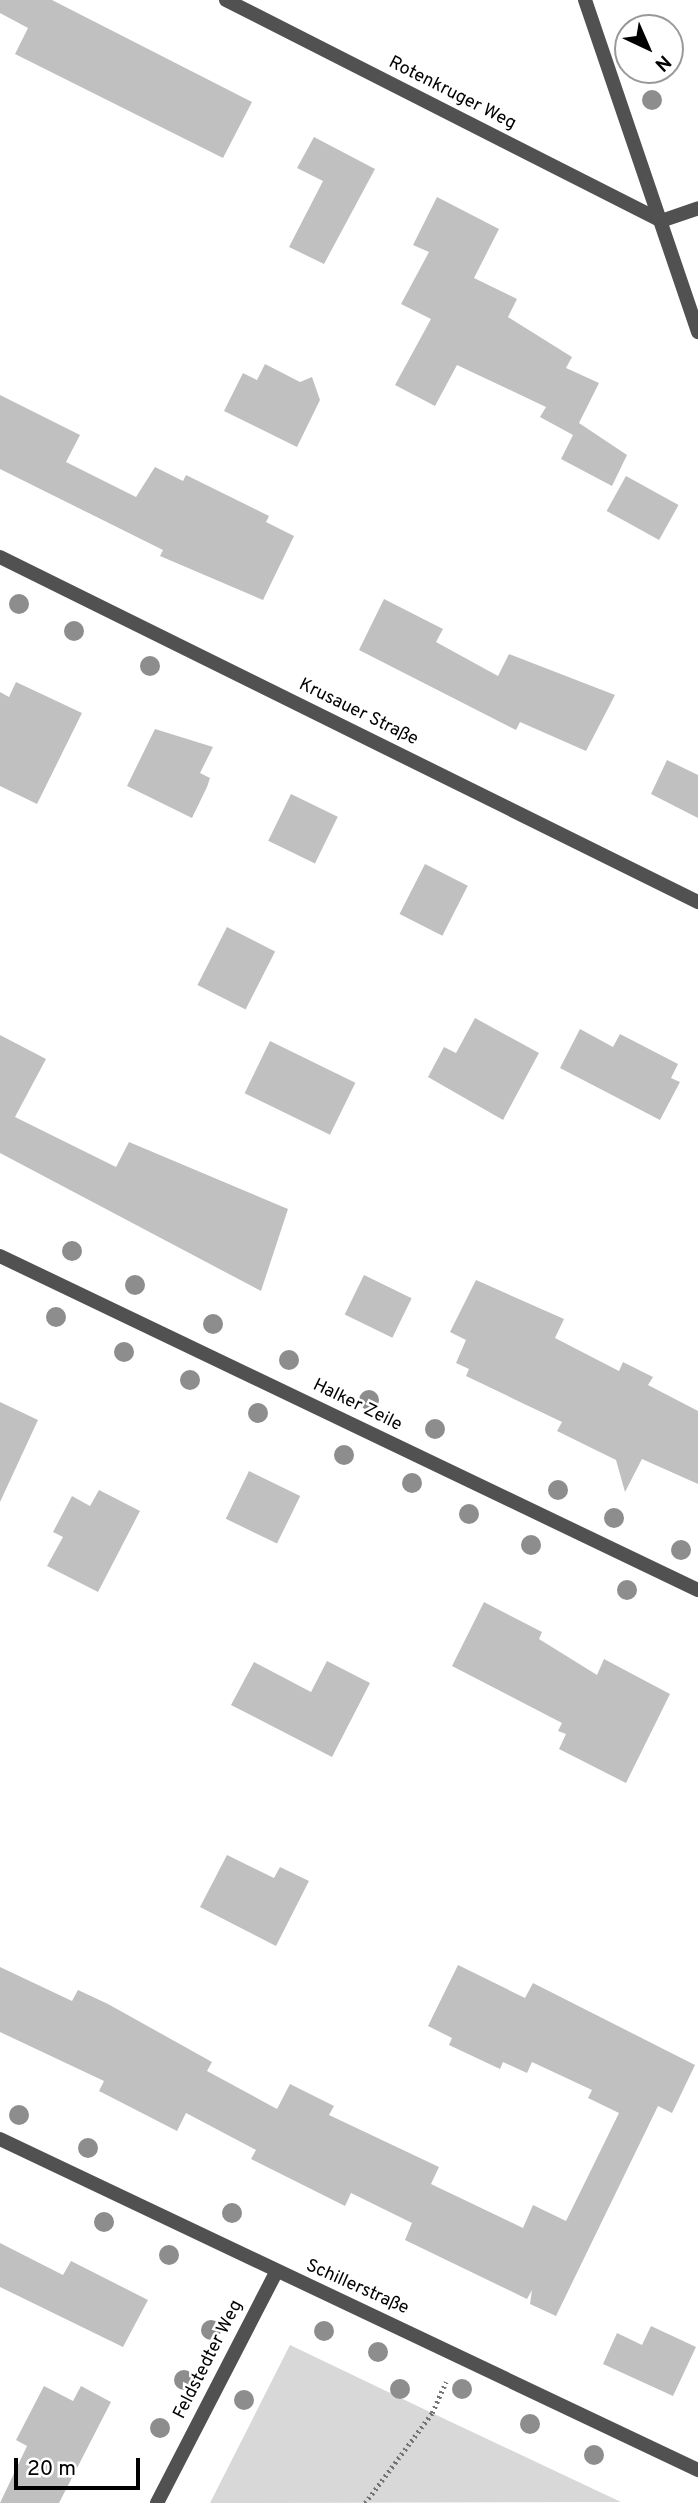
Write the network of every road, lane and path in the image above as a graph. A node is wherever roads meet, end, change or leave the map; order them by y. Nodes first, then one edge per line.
1 (226, 0) edge
2 (585, 0) edge
3 (698, 208) edge
4 (661, 221) junction
5 (698, 332) edge
6 (0, 557) edge
7 (698, 902) edge
8 (0, 1256) edge
9 (698, 1590) edge
10 (0, 2139) edge
11 (276, 2272) junction
12 (458, 2355) junction
13 (698, 2470) edge
14 (157, 2503) edge
15 (365, 2503) edge

1 - 4 street, Rotenkruger Weg
2 - 4 street
3 - 4 street
4 - 5 street
6 - 7 street, Krusauer Straße
8 - 9 street, Halker Zeile
10 - 11 street, Schillerstraße
11 - 12 street, Schillerstraße
11 - 14 street, Feldstedter Weg
12 - 13 street, Schillerstraße
12 - 15 path

